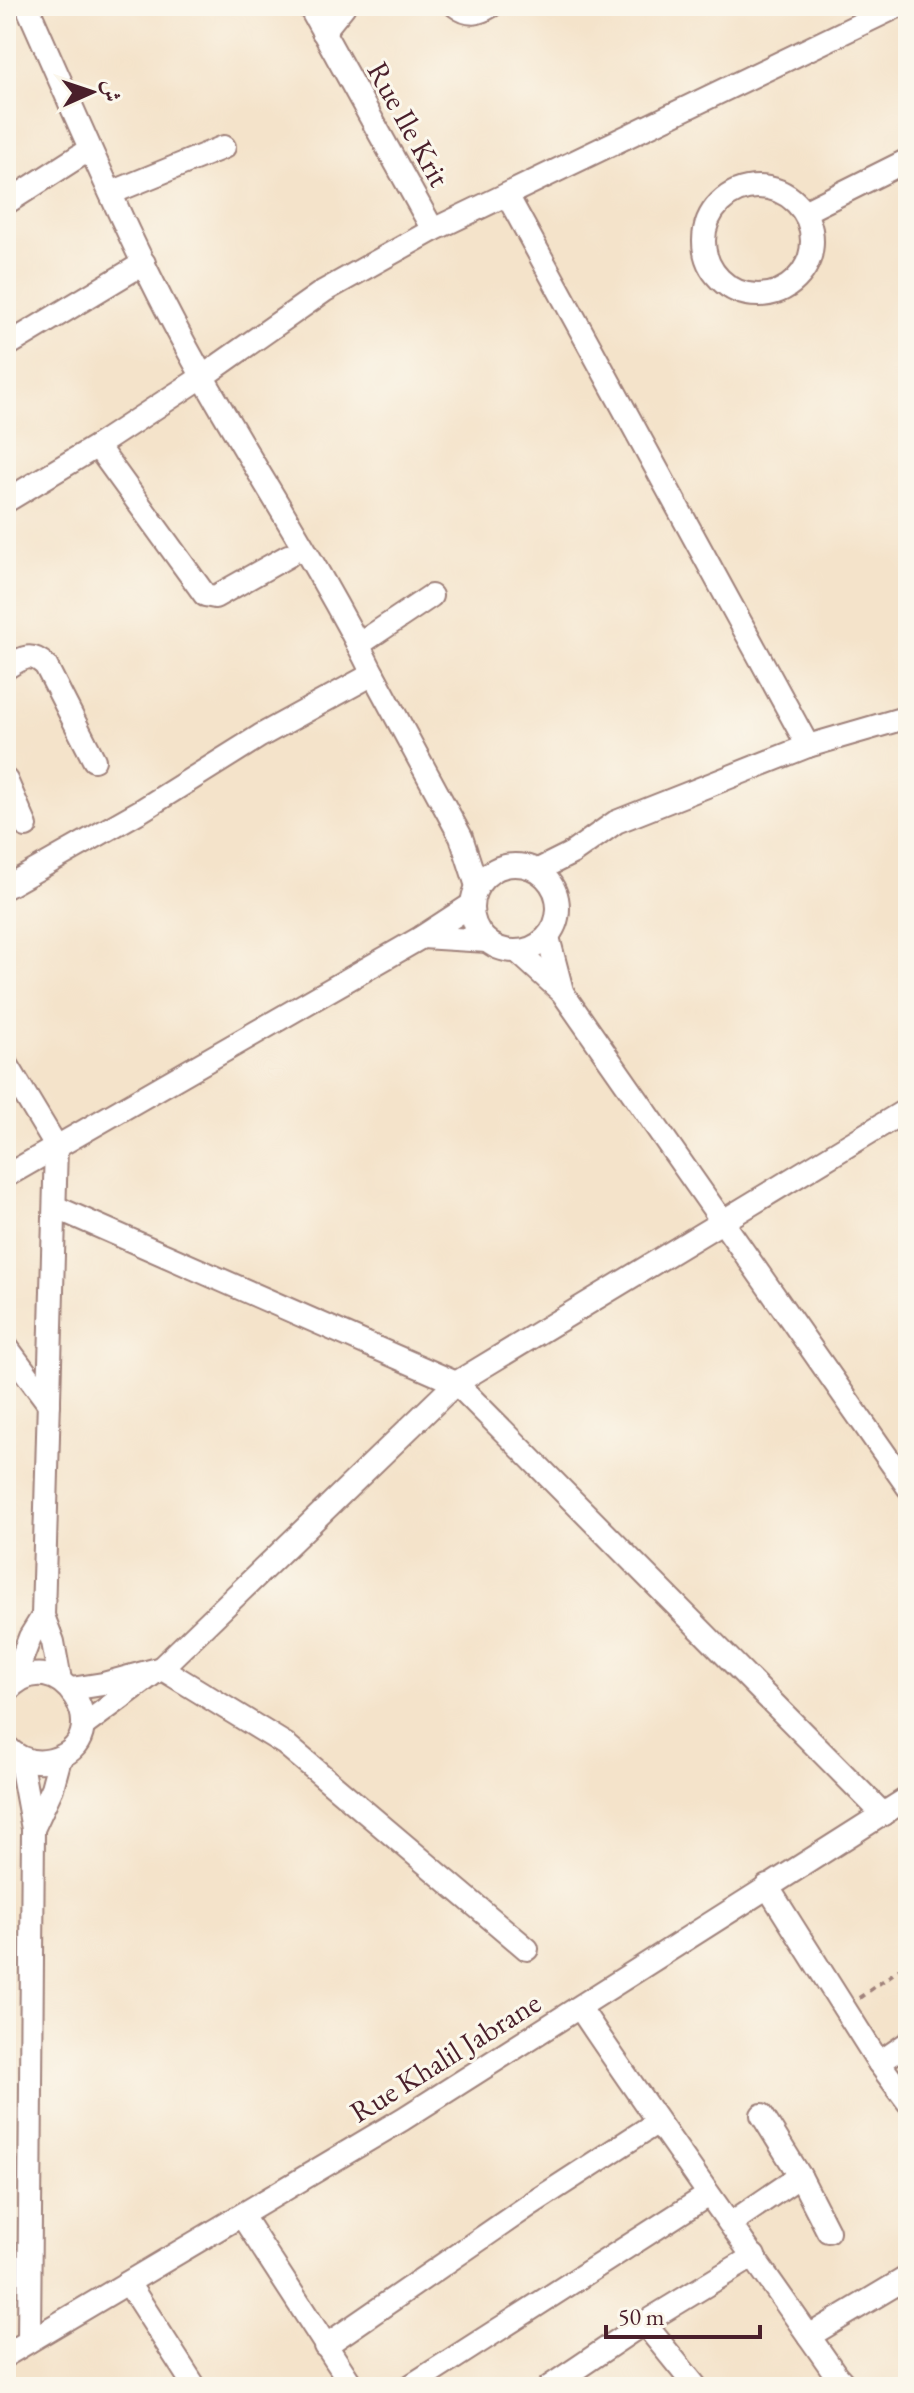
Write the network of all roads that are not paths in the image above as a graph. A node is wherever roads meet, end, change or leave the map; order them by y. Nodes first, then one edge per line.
1 (27, 6) edge
2 (309, 6) edge
3 (344, 6) edge
4 (456, 6) edge
5 (491, 6) edge
6 (898, 6) edge
7 (323, 32) junction
8 (224, 147) dead end
9 (90, 149) junction
10 (908, 160) edge
11 (111, 193) junction
12 (507, 195) junction
13 (6, 203) edge
14 (804, 212) junction
15 (433, 230) junction
16 (144, 263) junction
17 (6, 346) edge
18 (202, 377) junction
19 (97, 446) junction
20 (6, 501) edge
21 (288, 556) dead end
22 (431, 596) dead end
23 (358, 645) junction
24 (6, 668) edge
25 (373, 674) junction
26 (908, 717) edge
27 (808, 746) junction
28 (94, 760) dead end
29 (6, 780) edge
30 (26, 826) dead end
31 (461, 837) junction
32 (572, 853) junction
33 (498, 867) junction
34 (538, 870) junction
35 (6, 887) edge
36 (555, 890) junction
37 (474, 895) junction
38 (422, 937) junction
39 (548, 937) junction
40 (487, 941) junction
41 (518, 952) junction
42 (562, 992) junction
43 (6, 1063) edge
44 (908, 1109) edge
45 (56, 1146) junction
46 (6, 1176) edge
47 (55, 1207) junction
48 (723, 1223) junction
49 (6, 1346) edge
50 (456, 1383) junction
51 (49, 1404) junction
52 (908, 1487) edge
53 (43, 1616) junction
54 (161, 1668) junction
55 (65, 1684) junction
56 (9, 1689) edge
57 (83, 1726) junction
58 (13, 1752) edge
59 (60, 1758) junction
60 (908, 1798) edge
61 (883, 1814) junction
62 (33, 1829) junction
63 (767, 1886) junction
64 (527, 1949) dead end
65 (580, 2008) junction
66 (908, 2043) edge
67 (879, 2063) junction
68 (908, 2102) edge
69 (762, 2115) dead end
70 (656, 2123) junction
71 (800, 2176) junction
72 (708, 2195) junction
73 (242, 2216) junction
74 (731, 2223) junction
75 (828, 2231) dead end
76 (754, 2256) junction
77 (908, 2277) edge
78 (128, 2283) junction
79 (644, 2323) junction
80 (809, 2336) junction
81 (29, 2341) junction
82 (325, 2346) junction
83 (6, 2355) edge
84 (835, 2383) edge
85 (195, 2387) edge
86 (353, 2387) edge
87 (409, 2387) edge
88 (549, 2387) edge
89 (696, 2387) edge

1 - 9 street
2 - 7 street, Rue Ile Krit
3 - 7 street
4 - 5 street
6 - 12 street
7 - 15 street, Rue Ile Krit
8 - 11 street
9 - 11 street
9 - 13 street
10 - 14 street
11 - 16 street
12 - 15 street
12 - 27 street
14 - 14 street
15 - 18 street
16 - 17 street
16 - 18 street
18 - 19 street
18 - 23 street
19 - 20 street
19 - 21 street
22 - 23 street
23 - 25 street
24 - 28 street
25 - 31 street
25 - 35 street
26 - 27 street
27 - 32 street
29 - 30 street
31 - 33 street
31 - 37 street
32 - 34 street
32 - 36 street
33 - 34 street
33 - 37 street
34 - 36 street
36 - 39 street
37 - 38 street
37 - 40 street
38 - 40 street
38 - 45 street
39 - 41 street
39 - 42 street
40 - 41 street
41 - 42 street
42 - 48 street
43 - 45 street
44 - 48 street
45 - 46 street
45 - 47 street
47 - 50 street
47 - 51 street
48 - 50 street
48 - 52 street
49 - 51 street
50 - 54 street
50 - 61 street
51 - 53 street
53 - 55 street
53 - 56 street
54 - 55 street
54 - 57 street
54 - 64 street
55 - 56 street
55 - 57 street
57 - 59 street
58 - 59 street
58 - 62 street
59 - 62 street
60 - 61 street, Rue Khalil Jabrane
61 - 63 street, Rue Khalil Jabrane
62 - 81 street
63 - 65 street, Rue Khalil Jabrane
63 - 67 street
65 - 70 street
65 - 73 street, Rue Khalil Jabrane
66 - 67 street
67 - 68 street
69 - 71 street
70 - 72 street
70 - 82 street
71 - 74 street
71 - 75 street
72 - 74 street
72 - 87 street
73 - 78 street, Rue Khalil Jabrane
73 - 82 street
74 - 76 street
76 - 79 street
76 - 80 street
77 - 80 street
78 - 81 street, Rue Khalil Jabrane
78 - 85 street
79 - 88 street
79 - 89 street
80 - 84 street
81 - 83 street, Rue Khalil Jabrane
82 - 86 street

